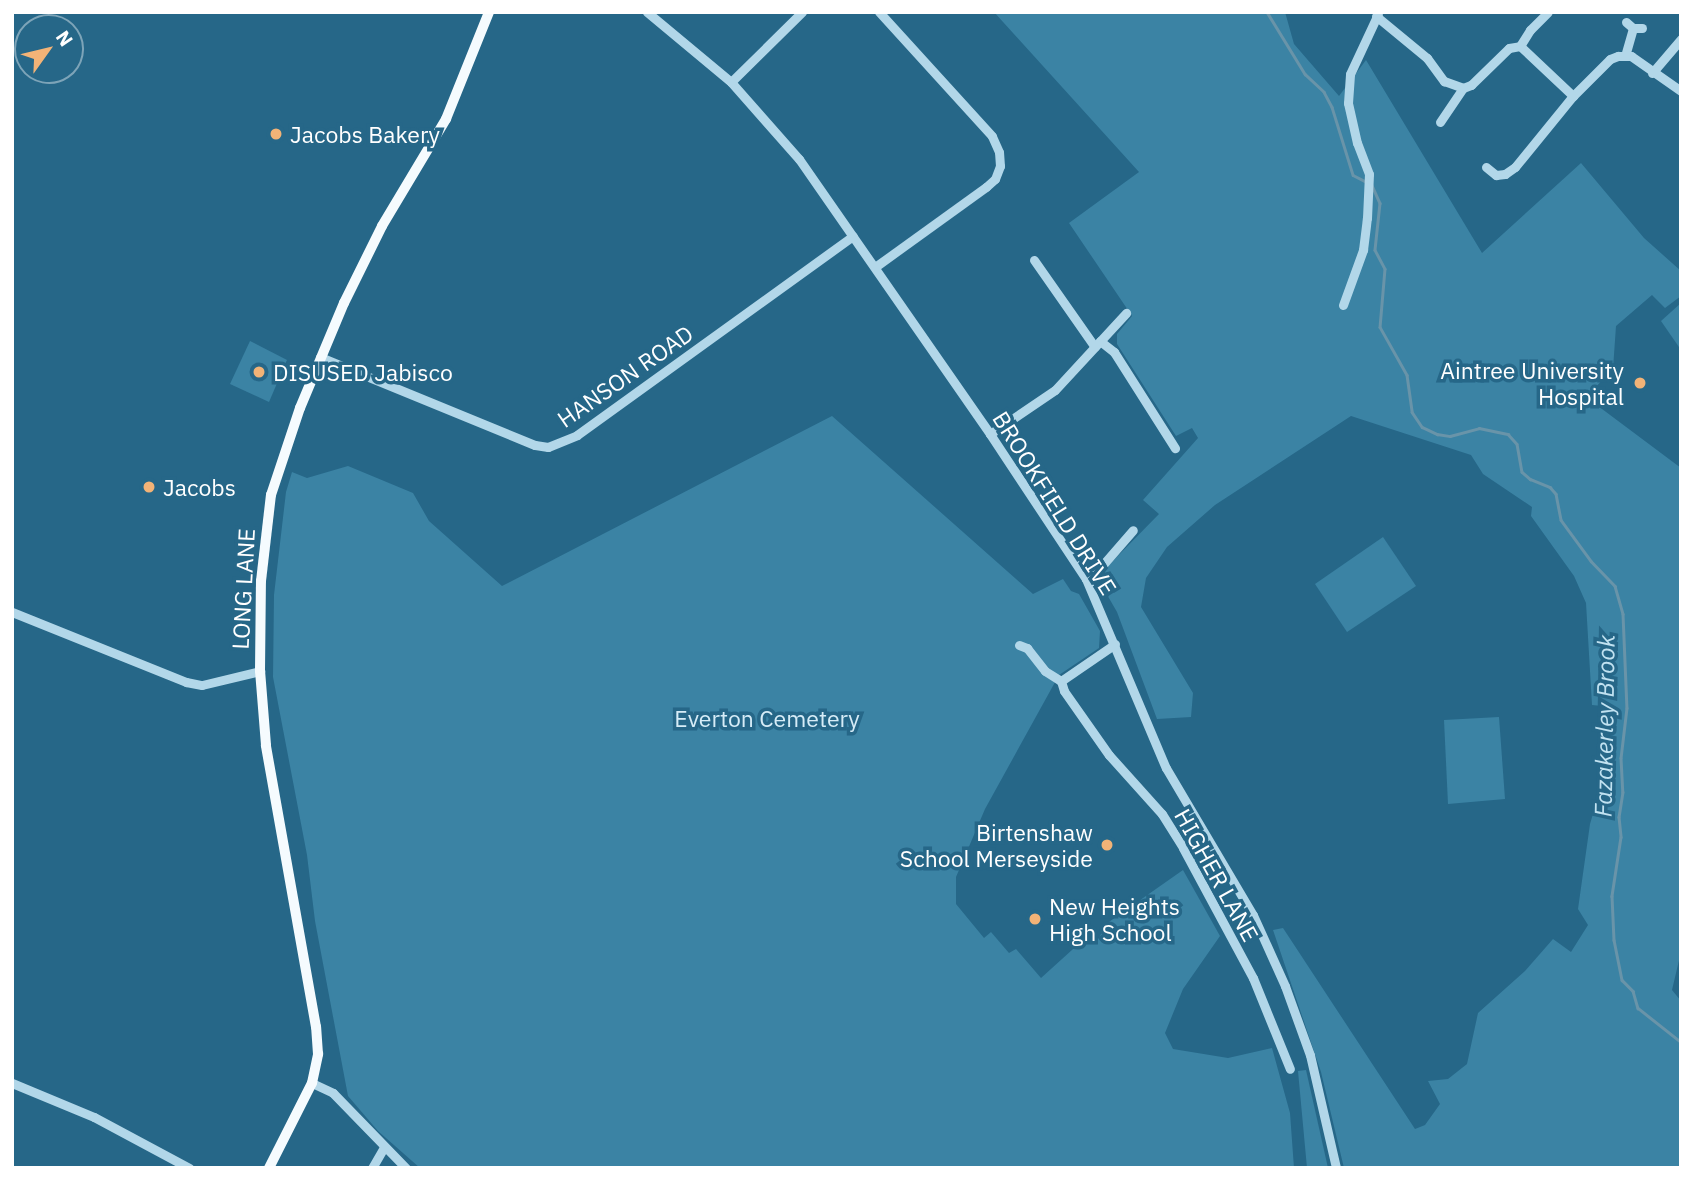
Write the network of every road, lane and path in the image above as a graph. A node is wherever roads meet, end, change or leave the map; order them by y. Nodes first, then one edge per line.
1 (489, 12) edge
2 (647, 12) edge
3 (802, 12) edge
4 (879, 12) edge
5 (1548, 12) edge
6 (1377, 14) edge
7 (1633, 26) dead end
8 (1681, 39) edge
9 (1520, 46) junction
10 (1625, 56) junction
11 (1652, 73) junction
12 (731, 82) junction
13 (1463, 88) junction
14 (1681, 91) edge
15 (1573, 96) junction
16 (1440, 122) dead end
17 (1486, 167) dead end
18 (1505, 174) junction
19 (1500, 186) dead end
20 (853, 236) junction
21 (1034, 260) dead end
22 (875, 267) junction
23 (1343, 305) dead end
24 (1126, 313) dead end
25 (1098, 344) junction
26 (320, 357) junction
27 (990, 434) junction
28 (1175, 448) dead end
29 (1133, 530) dead end
30 (1086, 579) junction
31 (12, 611) edge
32 (1115, 644) junction
33 (1019, 645) dead end
34 (260, 671) junction
35 (1061, 681) junction
36 (1290, 1069) dead end
37 (12, 1083) edge
38 (312, 1083) junction
39 (384, 1147) junction
40 (189, 1168) edge
41 (269, 1168) edge
42 (372, 1168) edge
43 (406, 1168) edge
44 (1336, 1168) edge

1 - 26 main road, LONG LANE
2 - 12 street, BROOKFIELD DRIVE
3 - 12 street
4 - 22 street
5 - 9 street
6 - 13 street
6 - 23 street
7 - 10 street
8 - 11 street
9 - 13 street
9 - 15 street
10 - 11 street
10 - 15 street
11 - 14 street
12 - 20 street, BROOKFIELD DRIVE
13 - 16 street
15 - 18 street
17 - 18 street
18 - 19 street
20 - 22 street, BROOKFIELD DRIVE
20 - 26 street, HANSON ROAD
21 - 25 street
22 - 27 street, BROOKFIELD DRIVE
24 - 25 street
25 - 27 street
25 - 28 street
26 - 34 main road, LONG LANE
27 - 30 street, BROOKFIELD DRIVE
29 - 30 street
30 - 32 street, BROOKFIELD DRIVE
31 - 34 street
32 - 35 street
32 - 44 street, BROOKFIELD DRIVE
33 - 35 street, HIGHER LANE
34 - 38 main road, LONG LANE
35 - 36 street, HIGHER LANE
37 - 40 street
38 - 39 street
38 - 41 main road, LONG LANE
39 - 42 street
39 - 43 street

